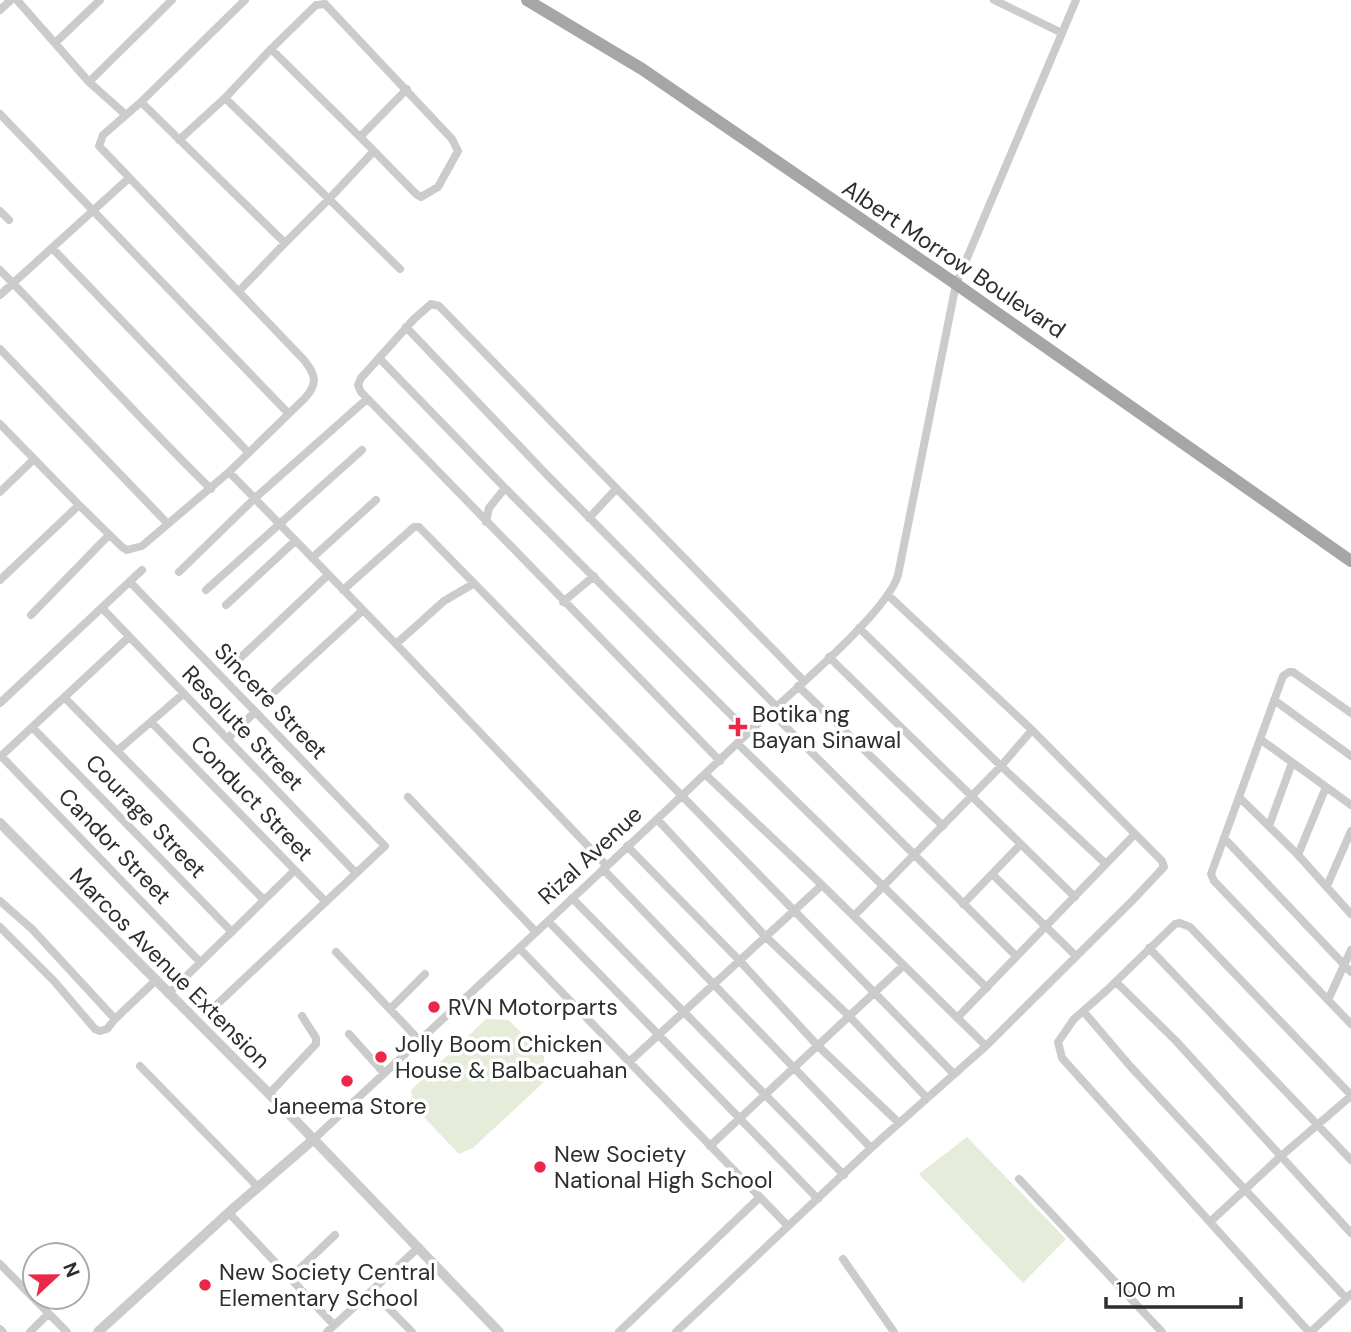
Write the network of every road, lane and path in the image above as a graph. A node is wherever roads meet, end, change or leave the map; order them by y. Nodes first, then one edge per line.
1 (11, 0) edge
2 (16, 0) edge
3 (100, 0) edge
4 (172, 0) edge
5 (244, 0) edge
6 (527, 0) edge
7 (994, 0) edge
8 (1076, 0) edge
9 (1014, 4) edge
10 (0, 10) edge
11 (1062, 33) junction
12 (55, 43) junction
13 (271, 49) junction
14 (89, 82) junction
15 (407, 89) junction
16 (225, 98) junction
17 (141, 102) junction
18 (0, 114) edge
19 (126, 115) junction
20 (360, 136) junction
21 (178, 140) junction
22 (374, 151) junction
23 (129, 178) junction
24 (329, 200) junction
25 (0, 211) edge
26 (94, 211) junction
27 (9, 220) dead end
28 (285, 243) junction
29 (52, 249) junction
30 (400, 269) dead end
31 (0, 271) edge
32 (12, 283) junction
33 (956, 284) junction
34 (239, 291) junction
35 (0, 295) edge
36 (406, 327) junction
37 (0, 349) edge
38 (380, 359) junction
39 (367, 399) junction
40 (288, 413) junction
41 (0, 424) edge
42 (362, 450) dead end
43 (248, 452) junction
44 (34, 458) junction
45 (229, 472) junction
46 (505, 488) junction
47 (211, 489) junction
48 (616, 489) junction
49 (0, 492) edge
50 (254, 498) junction
51 (376, 500) dead end
52 (79, 505) junction
53 (589, 519) junction
54 (485, 522) junction
55 (168, 524) junction
56 (280, 524) junction
57 (108, 536) junction
58 (295, 541) junction
59 (312, 558) junction
60 (1351, 561) edge
61 (142, 570) dead end
62 (179, 572) dead end
63 (328, 575) junction
64 (594, 576) junction
65 (0, 580) edge
66 (130, 582) junction
67 (473, 584) junction
68 (206, 590) dead end
69 (343, 590) junction
70 (888, 595) junction
71 (563, 602) junction
72 (226, 605) dead end
73 (102, 608) junction
74 (362, 611) junction
75 (31, 615) dead end
76 (859, 628) junction
77 (129, 637) junction
78 (396, 644) junction
79 (829, 657) junction
80 (237, 660) dead end
81 (801, 683) junction
82 (275, 691) dead end
83 (183, 694) junction
84 (64, 698) junction
85 (1274, 700) junction
86 (0, 704) edge
87 (773, 709) junction
88 (255, 712) junction
89 (1351, 713) edge
90 (151, 722) junction
91 (32, 727) junction
92 (1032, 730) junction
93 (748, 732) junction
94 (227, 739) junction
95 (1260, 739) junction
96 (737, 743) junction
97 (117, 751) junction
98 (1, 756) edge
99 (1351, 756) edge
100 (720, 761) junction
101 (1292, 763) junction
102 (1001, 766) junction
103 (706, 775) junction
104 (1326, 787) junction
105 (408, 797) dead end
106 (681, 797) junction
107 (971, 797) junction
108 (1240, 798) junction
109 (1351, 805) edge
110 (657, 819) junction
111 (0, 823) edge
112 (943, 826) junction
113 (1269, 826) junction
114 (1351, 831) edge
115 (1135, 834) junction
116 (1224, 838) junction
117 (1020, 845) junction
118 (627, 846) junction
119 (915, 855) junction
120 (1298, 855) junction
121 (1106, 864) junction
122 (605, 868) junction
123 (295, 870) junction
124 (356, 873) junction
125 (992, 874) junction
126 (822, 885) junction
127 (884, 886) junction
128 (1327, 886) junction
129 (1075, 897) junction
130 (572, 898) junction
131 (264, 900) junction
132 (0, 901) edge
133 (326, 902) junction
134 (963, 904) junction
135 (794, 910) junction
136 (1351, 914) edge
137 (854, 916) junction
138 (548, 921) junction
139 (1045, 926) junction
140 (0, 928) edge
141 (232, 932) junction
142 (536, 932) junction
143 (765, 936) junction
144 (519, 948) junction
145 (1149, 948) junction
146 (1351, 950) edge
147 (336, 952) dead end
148 (1016, 956) junction
149 (1076, 956) junction
150 (739, 960) junction
151 (200, 962) junction
152 (1343, 964) junction
153 (904, 965) junction
154 (1351, 972) edge
155 (425, 974) dead end
156 (155, 981) junction
157 (1115, 982) junction
158 (713, 984) junction
159 (987, 988) junction
160 (875, 992) junction
161 (168, 994) junction
162 (1328, 1000) junction
163 (390, 1009) junction
164 (211, 1010) dead end
165 (683, 1011) junction
166 (1084, 1012) junction
167 (302, 1016) dead end
168 (849, 1017) junction
169 (957, 1018) junction
170 (115, 1019) junction
171 (1351, 1024) edge
172 (349, 1034) dead end
173 (658, 1034) junction
174 (419, 1040) junction
175 (817, 1045) junction
176 (986, 1046) junction
177 (629, 1062) junction
178 (140, 1066) dead end
179 (794, 1067) junction
180 (384, 1073) junction
181 (954, 1073) junction
182 (269, 1094) junction
183 (765, 1094) junction
184 (1351, 1096) edge
185 (927, 1098) junction
186 (739, 1118) junction
187 (899, 1123) junction
188 (1317, 1125) junction
189 (314, 1139) junction
190 (710, 1146) junction
191 (871, 1148) junction
192 (1280, 1157) junction
193 (1351, 1160) edge
194 (844, 1175) junction
195 (1019, 1179) dead end
196 (258, 1187) junction
197 (1245, 1190) junction
198 (760, 1197) junction
199 (818, 1199) junction
200 (229, 1213) junction
201 (1210, 1222) junction
202 (788, 1226) junction
203 (1351, 1233) edge
204 (335, 1235) dead end
205 (419, 1247) junction
206 (843, 1259) dead end
207 (0, 1264) edge
208 (290, 1278) junction
209 (372, 1290) junction
210 (1349, 1296) edge
211 (48, 1314) junction
212 (330, 1330) edge
213 (30, 1332) edge
214 (67, 1332) edge
215 (99, 1332) edge
216 (412, 1332) edge
217 (499, 1332) edge
218 (619, 1332) edge
219 (676, 1332) edge
220 (894, 1332) edge
221 (1162, 1332) edge
222 (1310, 1332) edge

1 - 10 street
2 - 12 street
3 - 12 street
4 - 14 street
5 - 17 street
6 - 33 main road, Albert Morrow Boulevard
7 - 9 street
8 - 11 street
9 - 11 street
11 - 33 street
12 - 14 street
13 - 15 street
13 - 16 street
13 - 20 street
14 - 19 street
15 - 20 street
15 - 22 street
16 - 21 street
16 - 24 street
17 - 19 street
17 - 21 street
18 - 26 street
19 - 23 street
20 - 22 street
21 - 28 street
22 - 24 street
23 - 26 street
23 - 34 street
24 - 28 street
24 - 30 street
25 - 27 street
26 - 29 street
26 - 40 street
28 - 34 street
29 - 32 street
29 - 43 street
31 - 32 street
32 - 35 street
32 - 47 street
33 - 60 main road, Albert Morrow Boulevard
33 - 70 street
34 - 40 street
36 - 38 street
36 - 48 street
36 - 53 street
37 - 55 street
38 - 39 street
38 - 46 street
39 - 50 street
39 - 54 street
40 - 43 street
41 - 44 street
42 - 56 street
43 - 45 street
44 - 49 street
44 - 52 street
45 - 47 street
45 - 50 street
46 - 54 street
46 - 64 street
47 - 55 street
48 - 53 street
48 - 81 street
50 - 56 street
50 - 62 street
51 - 59 street
52 - 57 street
52 - 65 street
53 - 87 street
54 - 71 street
55 - 57 street
56 - 58 street
56 - 68 street
57 - 75 street
58 - 59 street
58 - 72 street
59 - 63 street
61 - 66 street
63 - 69 street
63 - 80 street
64 - 71 street
64 - 93 street
66 - 73 street
66 - 88 street, Sincere Street
67 - 69 street
67 - 78 street
67 - 106 street
69 - 74 street
70 - 76 street, Rizal Avenue
70 - 92 street
71 - 100 street
73 - 77 street, Resolute Street
73 - 86 street
74 - 78 street
74 - 82 street
76 - 79 street, Rizal Avenue
76 - 102 street
77 - 83 street, Resolute Street
77 - 84 street
78 - 122 street
79 - 81 street, Rizal Avenue
79 - 107 street
81 - 87 street, Rizal Avenue
81 - 112 street
83 - 90 street
83 - 94 street, Resolute Street
84 - 91 street
84 - 97 street
85 - 89 street
85 - 95 street
85 - 99 street
87 - 93 street, Rizal Avenue
87 - 119 street
88 - 94 street
88 - 124 street, Sincere Street
90 - 97 street
90 - 123 street, Conduct Street
91 - 98 street
91 - 141 street, Courage Street
92 - 102 street
92 - 115 street
93 - 96 street, Rizal Avenue
94 - 124 street, Resolute Street
95 - 101 street
95 - 108 street
96 - 100 street, Rizal Avenue
96 - 127 street
97 - 131 street
98 - 151 street, Candor Street
100 - 103 street, Rizal Avenue
101 - 104 street
101 - 113 street
102 - 107 street
102 - 121 street
103 - 106 street, Rizal Avenue
103 - 126 street
104 - 109 street
104 - 120 street
105 - 142 street
106 - 110 street, Rizal Avenue
106 - 135 street
107 - 112 street
107 - 117 street
108 - 113 street
108 - 116 street
110 - 118 street, Rizal Avenue
110 - 143 street
111 - 156 street, Marcos Avenue Extension
112 - 119 street
113 - 120 street
114 - 128 street
115 - 121 street
115 - 149 street
116 - 152 street
116 - 162 street
117 - 125 street
117 - 129 street
118 - 122 street, Rizal Avenue
118 - 150 street
119 - 127 street
119 - 134 street
120 - 128 street
121 - 129 street
122 - 130 street, Rizal Avenue
122 - 158 street
123 - 131 street
123 - 133 street, Conduct Street
124 - 133 street
125 - 134 street
125 - 139 street
126 - 135 street
126 - 137 street
127 - 137 street
127 - 159 street
128 - 136 street
129 - 139 street
130 - 138 street, Rizal Avenue
130 - 165 street
131 - 141 street
132 - 170 street
133 - 164 street
134 - 148 street
135 - 143 street
135 - 160 street
137 - 153 street
138 - 142 street, Rizal Avenue
138 - 173 street
139 - 148 street
139 - 149 street
140 - 170 street
141 - 151 street
142 - 144 street, Rizal Avenue
143 - 150 street
143 - 168 street
144 - 174 street, Rizal Avenue
144 - 177 street
145 - 157 street
145 - 184 street
145 - 188 street
146 - 152 street
147 - 163 street
148 - 159 street
149 - 176 street
150 - 158 street
150 - 175 street
151 - 161 street
152 - 154 street
152 - 162 street
153 - 160 street
153 - 169 street
155 - 163 street
156 - 161 street, Marcos Avenue Extension
156 - 170 street
157 - 166 street
157 - 192 street
158 - 165 street
158 - 179 street
159 - 169 street
160 - 168 street
160 - 181 street
161 - 182 street, Marcos Avenue Extension
162 - 171 street
163 - 174 street
165 - 173 street
165 - 183 street
166 - 197 street
166 - 201 street
167 - 182 street
168 - 175 street
168 - 185 street
169 - 176 street
172 - 180 street
173 - 177 street
173 - 186 street
174 - 180 street, Rizal Avenue
175 - 179 street
175 - 187 street
176 - 181 street
177 - 190 street
178 - 196 street
179 - 183 street
179 - 191 street
180 - 189 street, Rizal Avenue
181 - 185 street
182 - 189 street, Marcos Avenue Extension
183 - 186 street
183 - 194 street
184 - 188 street
185 - 187 street
186 - 190 street
186 - 199 street
187 - 191 street
188 - 192 street
188 - 193 street
189 - 196 street
189 - 205 street, Marcos Avenue Extension
190 - 198 street
191 - 194 street
192 - 197 street
192 - 203 street
194 - 199 street
195 - 221 street
196 - 200 street
197 - 201 street
197 - 210 street
198 - 202 street
198 - 218 street
199 - 202 street
200 - 208 street
200 - 215 street
201 - 222 street
202 - 219 street
204 - 208 street
205 - 209 street
205 - 217 street, Marcos Avenue Extension
206 - 220 street
207 - 211 street
208 - 212 street
209 - 212 street
209 - 216 street
210 - 222 street
211 - 213 street
211 - 214 street

